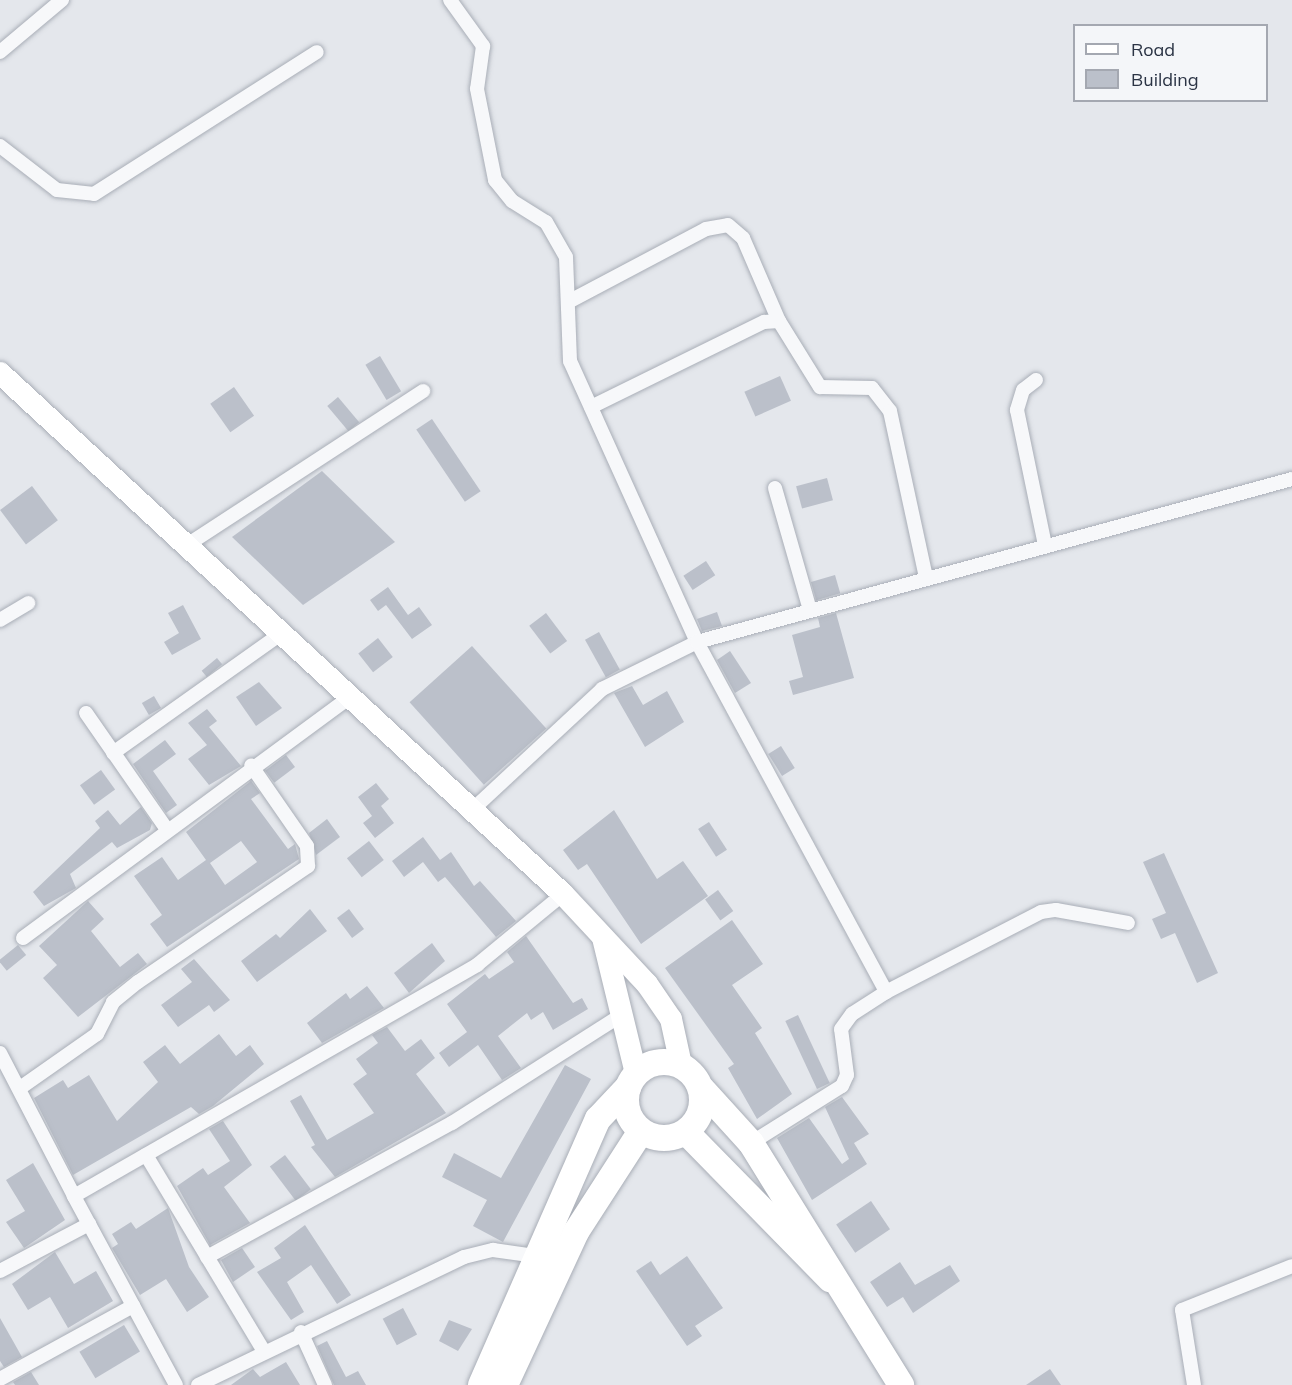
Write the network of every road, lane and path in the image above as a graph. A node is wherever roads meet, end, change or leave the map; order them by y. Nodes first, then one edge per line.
1 (62, 0) edge
2 (450, 0) edge
3 (0, 52) edge
4 (317, 52) dead end
5 (0, 146) edge
6 (570, 301) junction
7 (779, 321) junction
8 (0, 373) edge
9 (1036, 380) dead end
10 (423, 391) dead end
11 (591, 407) junction
12 (1292, 479) edge
13 (775, 489) dead end
14 (187, 545) junction
15 (1045, 545) junction
16 (926, 578) junction
17 (28, 603) dead end
18 (810, 610) junction
19 (0, 620) edge
20 (283, 632) junction
21 (697, 642) junction
22 (352, 695) junction
23 (86, 713) dead end
24 (113, 753) junction
25 (250, 765) junction
26 (472, 810) junction
27 (166, 828) junction
28 (563, 894) junction
29 (1128, 923) dead end
30 (602, 934) junction
31 (23, 938) dead end
32 (886, 992) junction
33 (623, 1014) junction
34 (0, 1053) edge
35 (681, 1065) junction
36 (632, 1080) junction
37 (20, 1088) junction
38 (702, 1089) junction
39 (640, 1131) junction
40 (686, 1132) junction
41 (751, 1143) junction
42 (146, 1155) junction
43 (74, 1196) junction
44 (89, 1224) junction
45 (207, 1257) junction
46 (535, 1257) junction
47 (1292, 1266) edge
48 (0, 1271) edge
49 (835, 1283) junction
50 (133, 1306) junction
51 (301, 1332) junction
52 (263, 1350) junction
53 (0, 1379) edge
54 (176, 1385) edge
55 (198, 1385) edge
56 (325, 1385) edge
57 (481, 1385) edge
58 (505, 1385) edge
59 (901, 1385) edge
60 (1194, 1385) edge

1 - 3 street
2 - 6 street
4 - 5 street
6 - 7 street
6 - 11 street
7 - 11 street
7 - 16 street
8 - 14 main road
9 - 15 street
10 - 14 street
11 - 21 street
12 - 15 street
13 - 18 street
14 - 20 main road
15 - 16 street
16 - 18 street
17 - 19 street
18 - 21 street
20 - 22 main road
20 - 24 street
21 - 26 street
21 - 32 street
22 - 25 street
22 - 26 main road
23 - 24 street
24 - 27 street
25 - 27 street
25 - 37 street
26 - 28 main road
27 - 31 street
28 - 30 main road
28 - 42 street
29 - 32 street
30 - 33 main road
30 - 35 main road
32 - 41 street
33 - 36 main road
33 - 45 street
34 - 37 street
35 - 36 highway
35 - 38 highway
36 - 39 highway
36 - 46 highway
37 - 43 street
38 - 40 highway
38 - 41 highway
39 - 40 highway
39 - 58 highway
40 - 49 highway
41 - 49 highway
42 - 43 street
42 - 45 street
43 - 44 street
44 - 48 street
44 - 50 street
45 - 52 street
46 - 51 street
46 - 57 highway
47 - 60 street
49 - 59 highway
50 - 53 street
50 - 54 street
51 - 52 street
51 - 56 street
52 - 55 street

